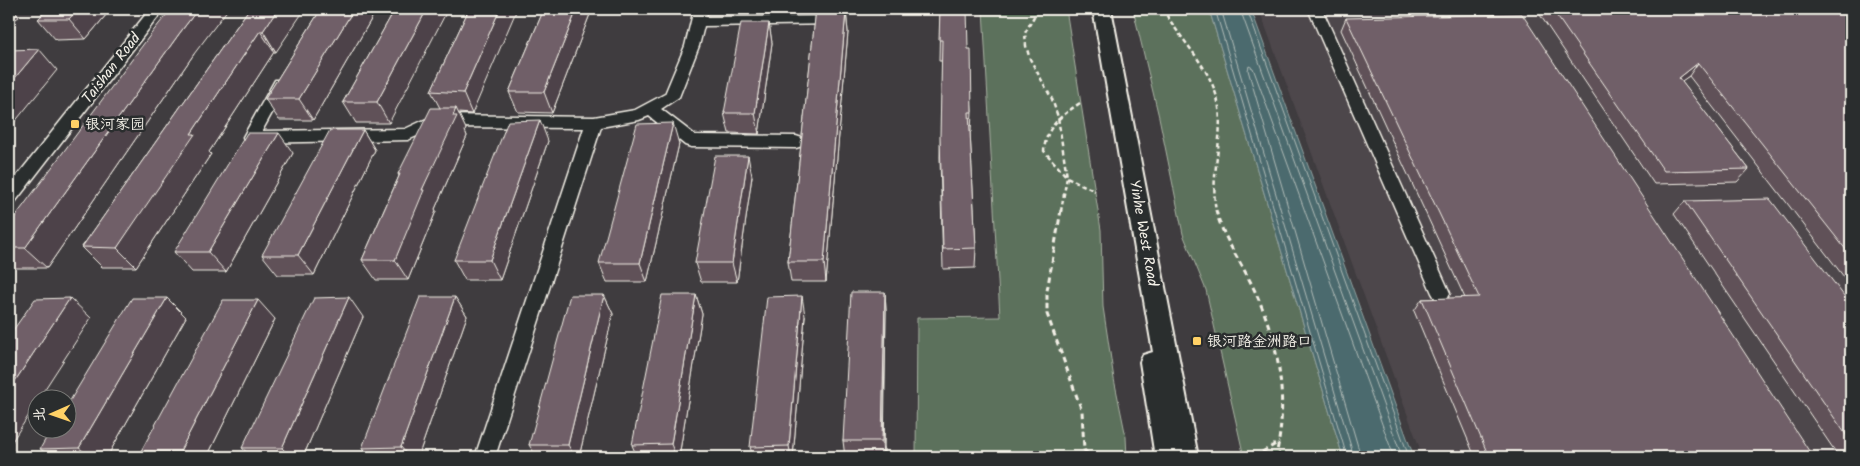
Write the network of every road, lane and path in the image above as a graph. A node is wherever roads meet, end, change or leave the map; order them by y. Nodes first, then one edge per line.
1 (157, 9) edge
2 (1038, 9) edge
3 (1089, 9) edge
4 (1102, 9) edge
5 (1162, 9) edge
6 (1315, 9) edge
7 (700, 15) edge
8 (842, 19) edge
9 (289, 67) edge
10 (1080, 103) dead end
11 (650, 109) junction
12 (1058, 117) junction
13 (594, 123) junction
14 (796, 142) dead end
15 (1067, 177) junction
16 (1095, 191) dead end
17 (9, 198) edge
18 (1441, 293) dead end
19 (1279, 442) junction
20 (1084, 450) junction
21 (485, 457) edge
22 (1083, 457) edge
23 (1091, 457) edge
24 (1168, 457) edge
25 (1185, 457) edge
26 (1254, 457) edge
27 (1281, 457) edge

1 - 17 street, Taishan Road
2 - 12 path
3 - 24 main road, Yinhe West Road
4 - 25 main road, Yinhe West Road
5 - 19 path
6 - 18 street
7 - 8 street
7 - 11 street
9 - 13 street
10 - 12 path
11 - 13 street
11 - 14 street
12 - 15 path
12 - 15 path
13 - 21 street
15 - 16 path
15 - 20 path
19 - 26 path
19 - 27 path
20 - 22 path
20 - 23 path

